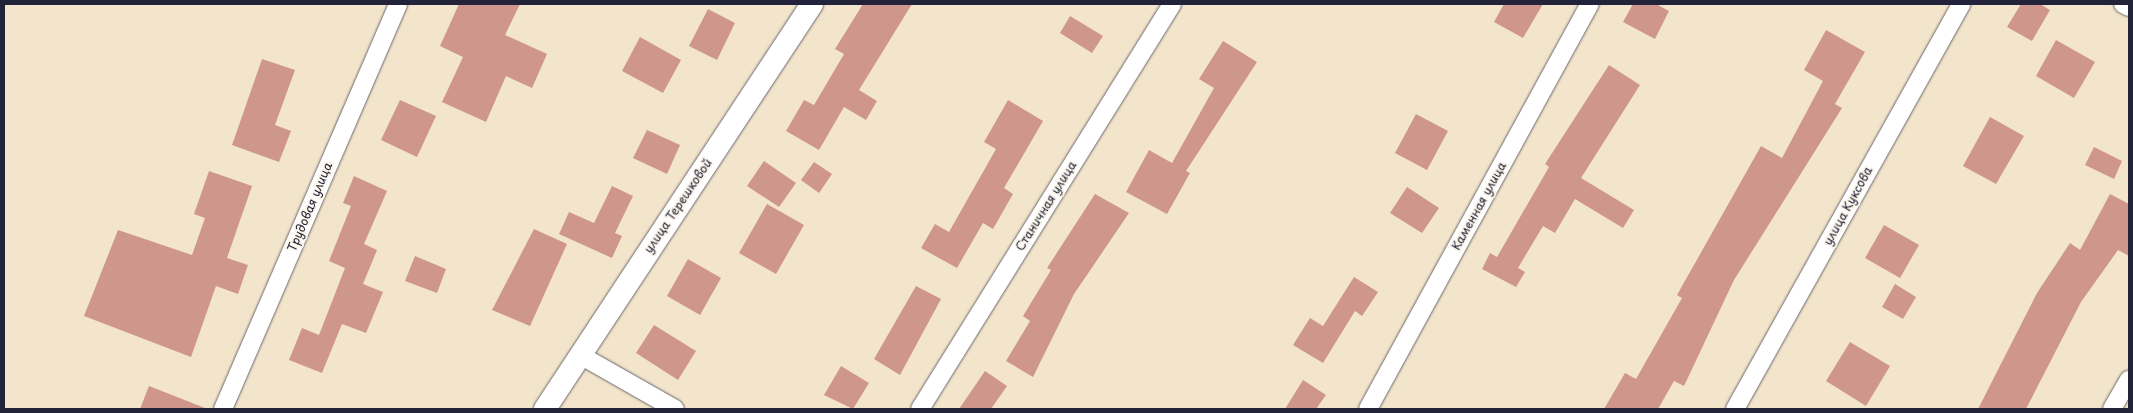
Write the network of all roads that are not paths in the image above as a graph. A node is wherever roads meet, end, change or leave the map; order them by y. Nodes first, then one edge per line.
1 (398, 4) edge
2 (812, 4) edge
3 (1172, 4) edge
4 (1590, 4) edge
5 (1961, 4) edge
6 (2123, 4) edge
7 (2129, 8) edge
8 (580, 355) junction
9 (2129, 380) edge
10 (223, 409) edge
11 (545, 409) edge
12 (675, 409) edge
13 (920, 409) edge
14 (1368, 409) edge
15 (1735, 409) edge
16 (2112, 409) edge

1 - 10 street, Трудовая улица
2 - 8 street, улица Терешковой
3 - 13 street, Станичная улица
4 - 14 street, Каменная улица
5 - 15 street, улица Куксова
6 - 7 street
8 - 11 street, улица Терешковой
8 - 12 street
9 - 16 street

